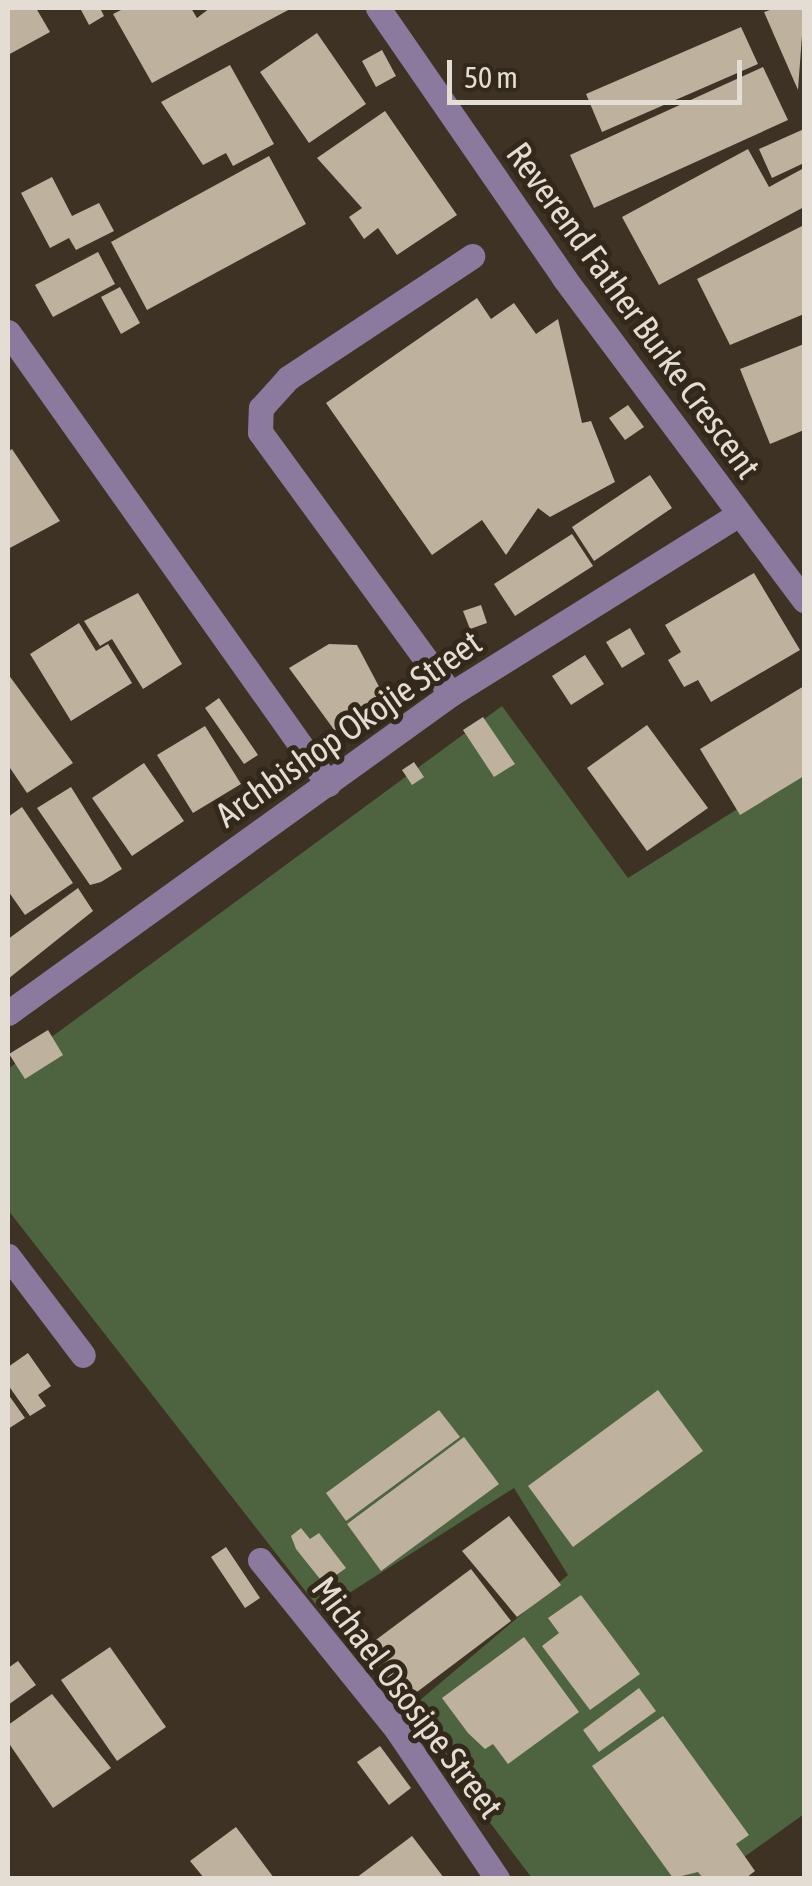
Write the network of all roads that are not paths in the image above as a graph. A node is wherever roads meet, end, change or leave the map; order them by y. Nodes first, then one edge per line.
1 (378, 8) edge
2 (472, 256) dead end
3 (8, 332) edge
4 (737, 515) junction
5 (804, 600) edge
6 (451, 694) junction
7 (328, 784) junction
8 (8, 1013) edge
9 (8, 1256) edge
10 (82, 1355) dead end
11 (260, 1560) dead end
12 (497, 1878) edge

1 - 4 street, Reverend Father Burke Crescent
2 - 6 street
3 - 7 street
4 - 5 street, Reverend Father Burke Crescent
4 - 6 street, Archbishop Okojie Street
6 - 7 street, Archbishop Okojie Street
7 - 8 street, Archbishop Okojie Street
9 - 10 street
11 - 12 street, Michael Ososipe Street

